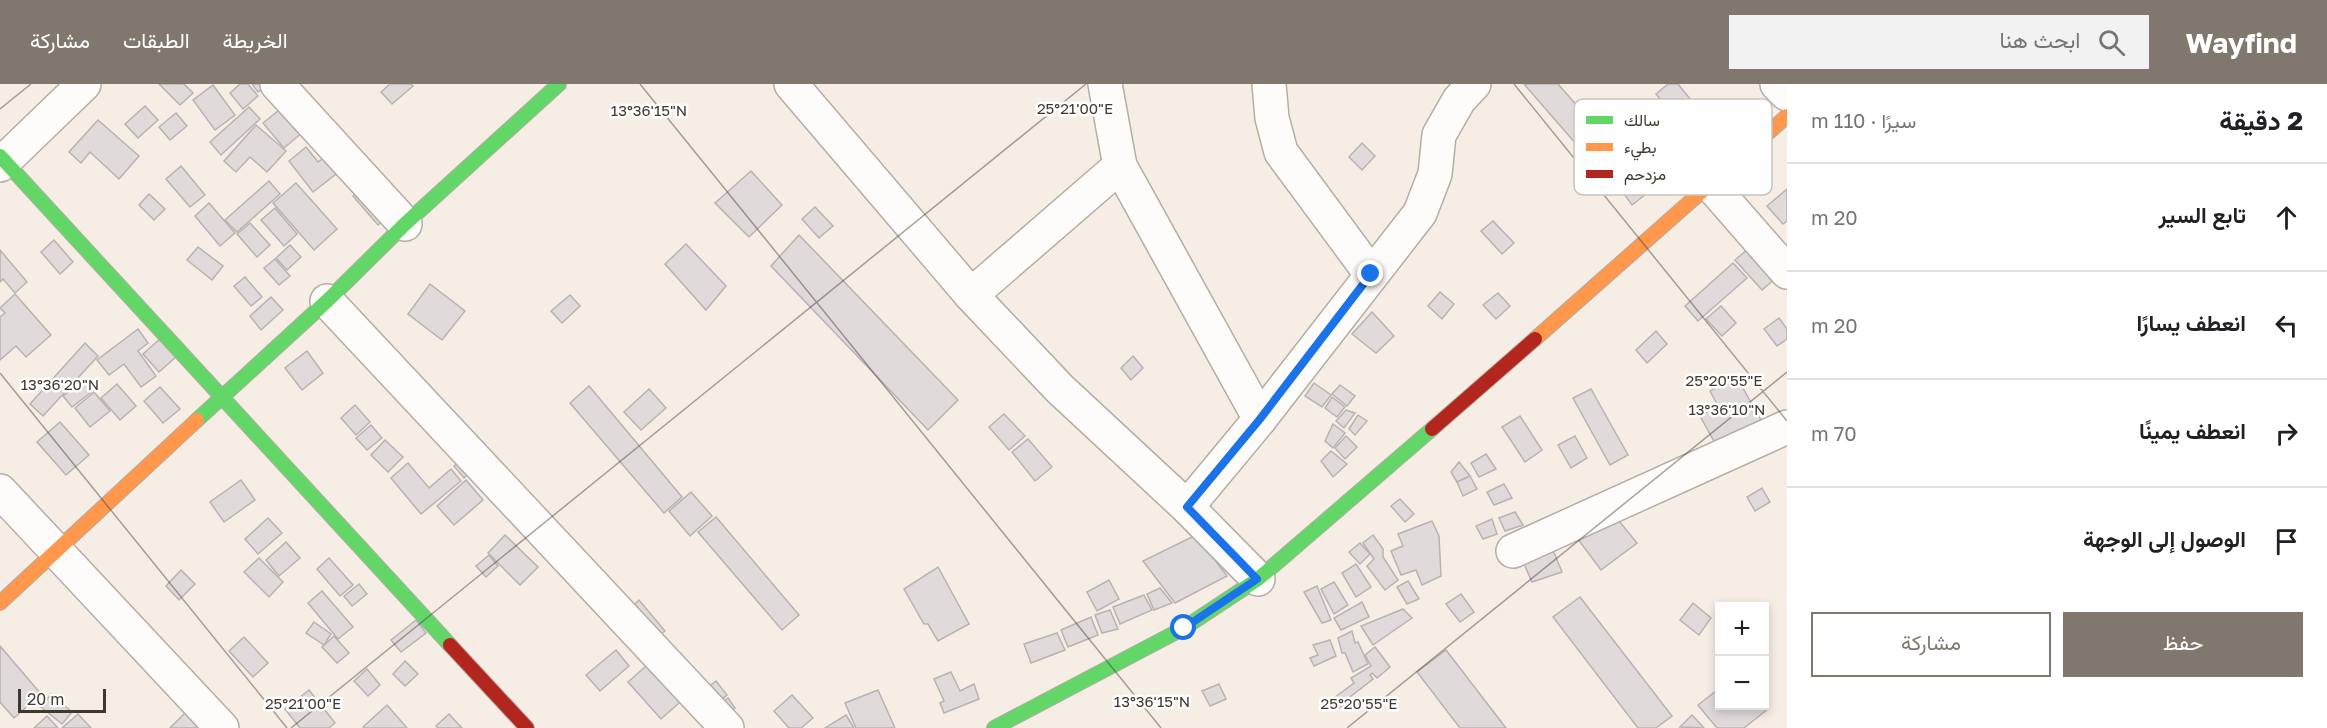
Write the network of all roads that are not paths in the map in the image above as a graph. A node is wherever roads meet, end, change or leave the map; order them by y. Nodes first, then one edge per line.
1 (84, 84) edge
2 (277, 84) edge
3 (559, 84) edge
4 (791, 84) edge
5 (1106, 84) edge
6 (1269, 84) edge
7 (1474, 84) edge
8 (1777, 84) edge
9 (1787, 94) edge
10 (1787, 116) edge
11 (1772, 129) edge
12 (2, 161) edge
13 (1120, 166) junction
14 (1698, 195) edge
15 (1720, 195) edge
16 (405, 224) junction
17 (1787, 272) edge
18 (1371, 274) junction
19 (971, 295) junction
20 (327, 301) junction
21 (220, 397) junction
22 (1260, 419) junction
23 (1787, 427) edge
24 (0, 491) edge
25 (1187, 507) junction
26 (56, 549) junction
27 (1513, 551) dead end
28 (1257, 579) junction
29 (0, 603) edge
30 (222, 728) edge
31 (527, 728) edge
32 (727, 728) edge
33 (994, 728) edge

1 - 12 street
2 - 16 street
3 - 16 street
4 - 19 street
5 - 13 street
6 - 18 street
7 - 18 street
8 - 9 street
10 - 11 street
12 - 21 street
13 - 19 street
13 - 22 street
14 - 28 street
15 - 17 street
16 - 20 street
18 - 22 street
19 - 25 street
20 - 21 street
20 - 32 street
21 - 26 street
21 - 31 street
22 - 25 street
23 - 27 street
24 - 26 street
25 - 28 street
26 - 29 street
26 - 30 street
28 - 33 street

